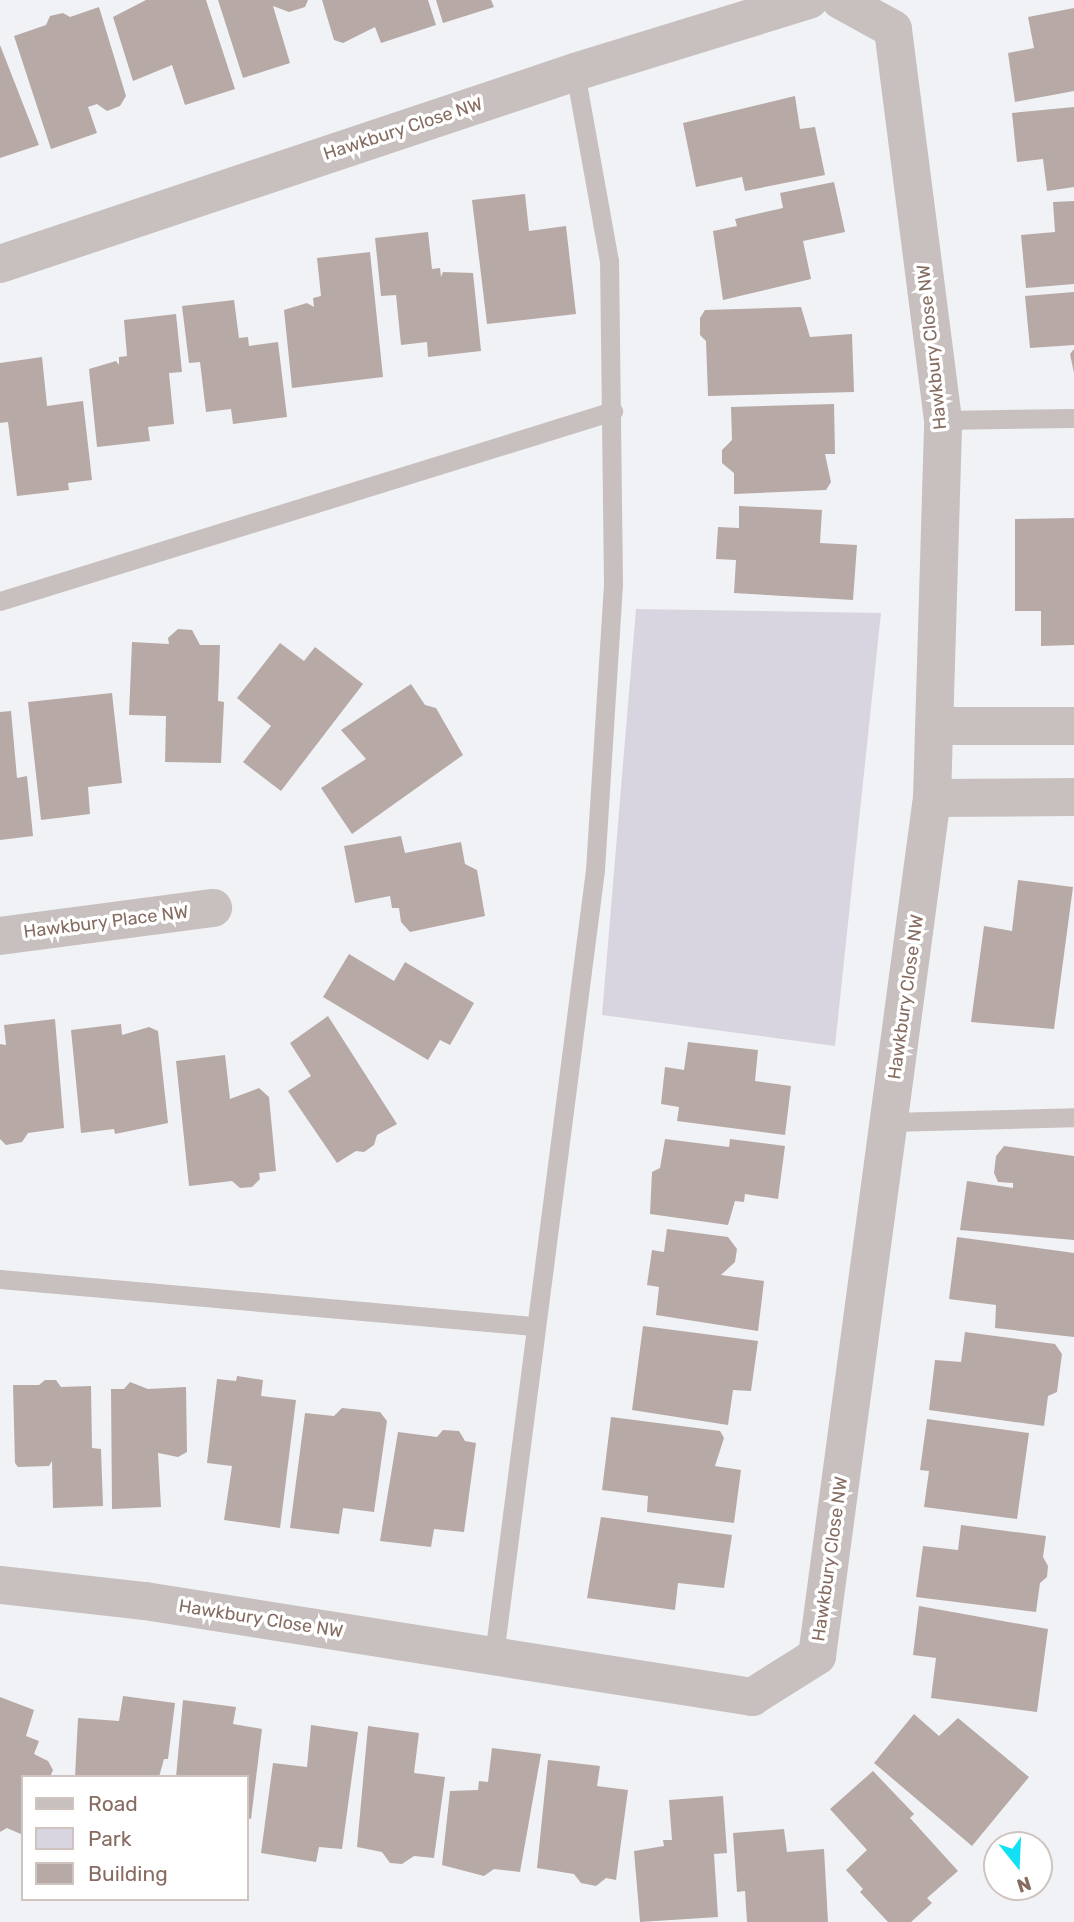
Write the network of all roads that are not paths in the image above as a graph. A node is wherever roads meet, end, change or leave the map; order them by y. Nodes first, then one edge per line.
1 (808, 0) edge
2 (840, 0) edge
3 (575, 72) junction
4 (0, 264) edge
5 (613, 411) junction
6 (1074, 418) edge
7 (943, 420) junction
8 (0, 601) edge
9 (936, 726) junction
10 (1074, 726) edge
11 (1074, 797) edge
12 (932, 798) junction
13 (213, 908) dead end
14 (0, 936) edge
15 (1074, 1117) edge
16 (889, 1122) junction
17 (0, 1279) edge
18 (533, 1326) junction
19 (0, 1585) edge
20 (494, 1655) junction

1 - 3 street, Hawkbury Close NW
2 - 7 street, Hawkbury Close NW
3 - 4 street, Hawkbury Close NW
3 - 5 lane
5 - 8 lane
5 - 18 lane
6 - 7 lane
7 - 9 street, Hawkbury Close NW
9 - 10 street
9 - 12 street, Hawkbury Close NW
11 - 12 street
12 - 16 street, Hawkbury Close NW
13 - 14 street, Hawkbury Place NW
15 - 16 lane
16 - 20 street, Hawkbury Close NW
17 - 18 lane
18 - 20 lane
19 - 20 street, Hawkbury Close NW

